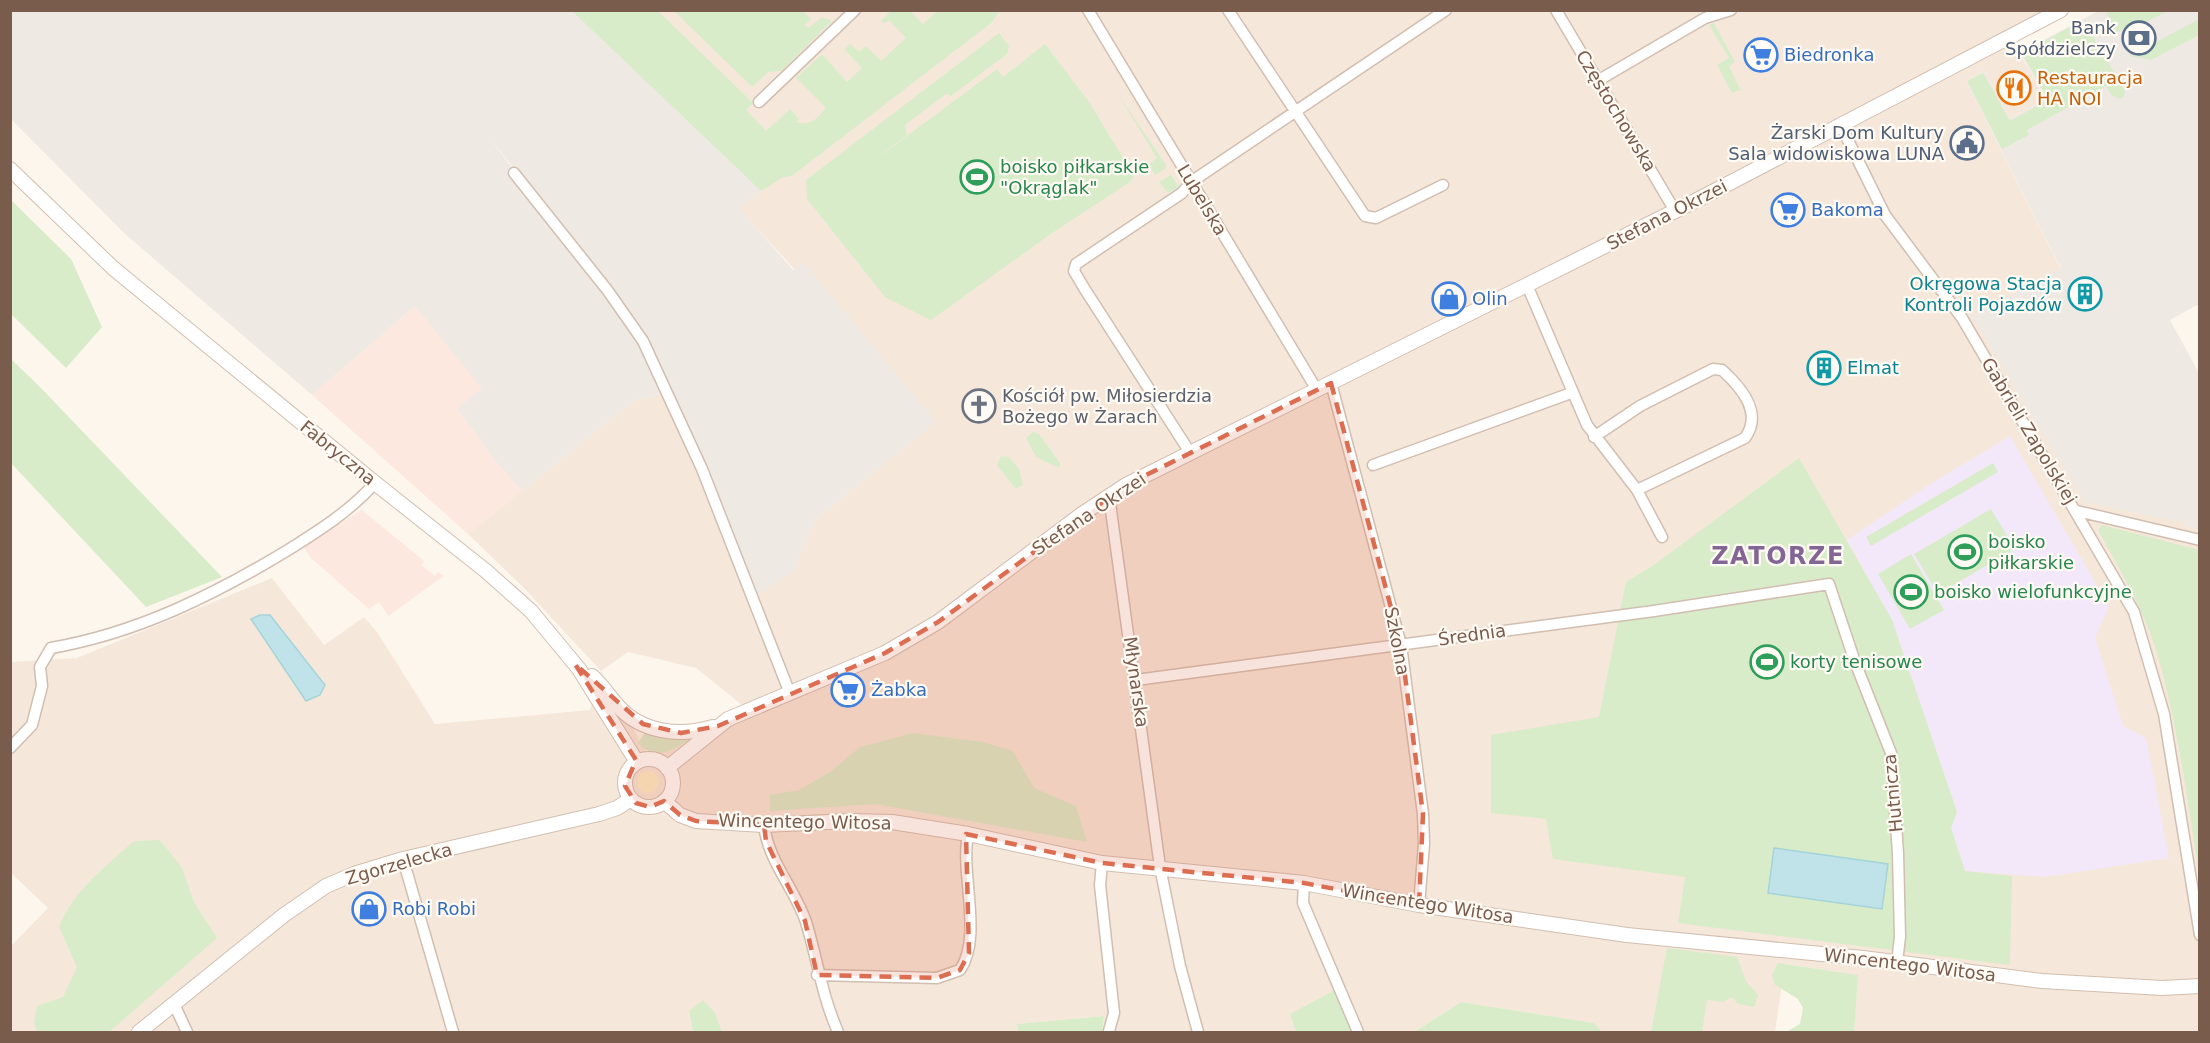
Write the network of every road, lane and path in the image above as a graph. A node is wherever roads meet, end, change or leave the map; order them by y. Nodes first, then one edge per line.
1 (855, 10) edge
2 (1088, 10) edge
3 (1228, 10) edge
4 (1446, 10) edge
5 (1556, 10) edge
6 (1731, 10) edge
7 (2061, 10) edge
8 (1599, 80) junction
9 (759, 102) dead end
10 (1295, 112) junction
11 (1841, 126) junction
12 (10, 168) edge
13 (514, 173) dead end
14 (1191, 182) junction
15 (1443, 185) dead end
16 (1676, 211) junction
17 (1527, 285) junction
18 (1331, 383) junction
19 (1317, 390) junction
20 (1571, 393) junction
21 (1594, 437) junction
22 (1191, 454) junction
23 (1373, 465) dead end
24 (375, 483) junction
25 (1637, 490) junction
26 (1109, 496) junction
27 (2077, 511) junction
28 (1662, 537) dead end
29 (2199, 540) edge
30 (1808, 585) joint
31 (1401, 645) junction
32 (575, 664) junction
33 (1136, 680) junction
34 (789, 691) junction
35 (718, 726) junction
36 (10, 748) edge
37 (637, 762) junction
38 (667, 768) junction
39 (631, 799) junction
40 (664, 801) junction
41 (764, 825) junction
42 (968, 834) junction
43 (403, 859) junction
44 (1102, 863) junction
45 (1160, 867) junction
46 (1304, 883) junction
47 (1419, 905) junction
48 (2199, 934) edge
49 (1897, 962) junction
50 (818, 975) junction
51 (2199, 986) edge
52 (174, 1004) junction
53 (1109, 1030) dead end
54 (139, 1032) edge
55 (187, 1032) edge
56 (453, 1032) edge
57 (838, 1032) edge
58 (1198, 1032) edge
59 (1358, 1032) edge

1 - 9 street
2 - 14 street, Lubelska
3 - 10 street
4 - 10 street
5 - 8 street, Częstochowska
6 - 8 street
7 - 11 street, Stefana Okrzei
8 - 16 street, Częstochowska
10 - 14 street
10 - 15 street
11 - 16 street, Stefana Okrzei
11 - 27 street, Gabrieli Zapolskiej
12 - 24 street, Fabryczna
13 - 34 street
14 - 19 street, Lubelska
14 - 22 street
16 - 17 street, Stefana Okrzei
17 - 18 street, Stefana Okrzei
17 - 20 street
18 - 19 street, Stefana Okrzei
18 - 31 street, Szkolna
19 - 22 street, Stefana Okrzei
20 - 21 street
20 - 23 street
21 - 25 street
21 - 25 street
22 - 26 street, Stefana Okrzei
24 - 32 street, Fabryczna
24 - 36 street
25 - 28 street
26 - 33 street, Młynarska
26 - 34 street, Stefana Okrzei
27 - 29 street
27 - 48 street, Gabrieli Zapolskiej
30 - 31 street, Średnia
30 - 49 street, Hutnicza
31 - 33 street, Średnia
31 - 47 street, Szkolna
32 - 35 street
32 - 37 street, Fabryczna
33 - 45 street, Młynarska
34 - 35 street, Stefana Okrzei
35 - 38 street, Stefana Okrzei
37 - 38 street
37 - 39 street
38 - 40 street
39 - 40 street
39 - 43 street, Zgorzelecka
40 - 41 street, Wincentego Witosa
41 - 42 street, Wincentego Witosa
41 - 50 street
42 - 44 street, Wincentego Witosa
42 - 50 street
43 - 52 street, Zgorzelecka
43 - 56 street
44 - 45 street, Wincentego Witosa
44 - 53 street
45 - 46 street, Wincentego Witosa
45 - 58 street, Młynarska
46 - 47 street, Wincentego Witosa
46 - 59 street
47 - 49 street, Wincentego Witosa
49 - 51 street, Wincentego Witosa
50 - 57 street
52 - 54 street, Zgorzelecka
52 - 55 street

